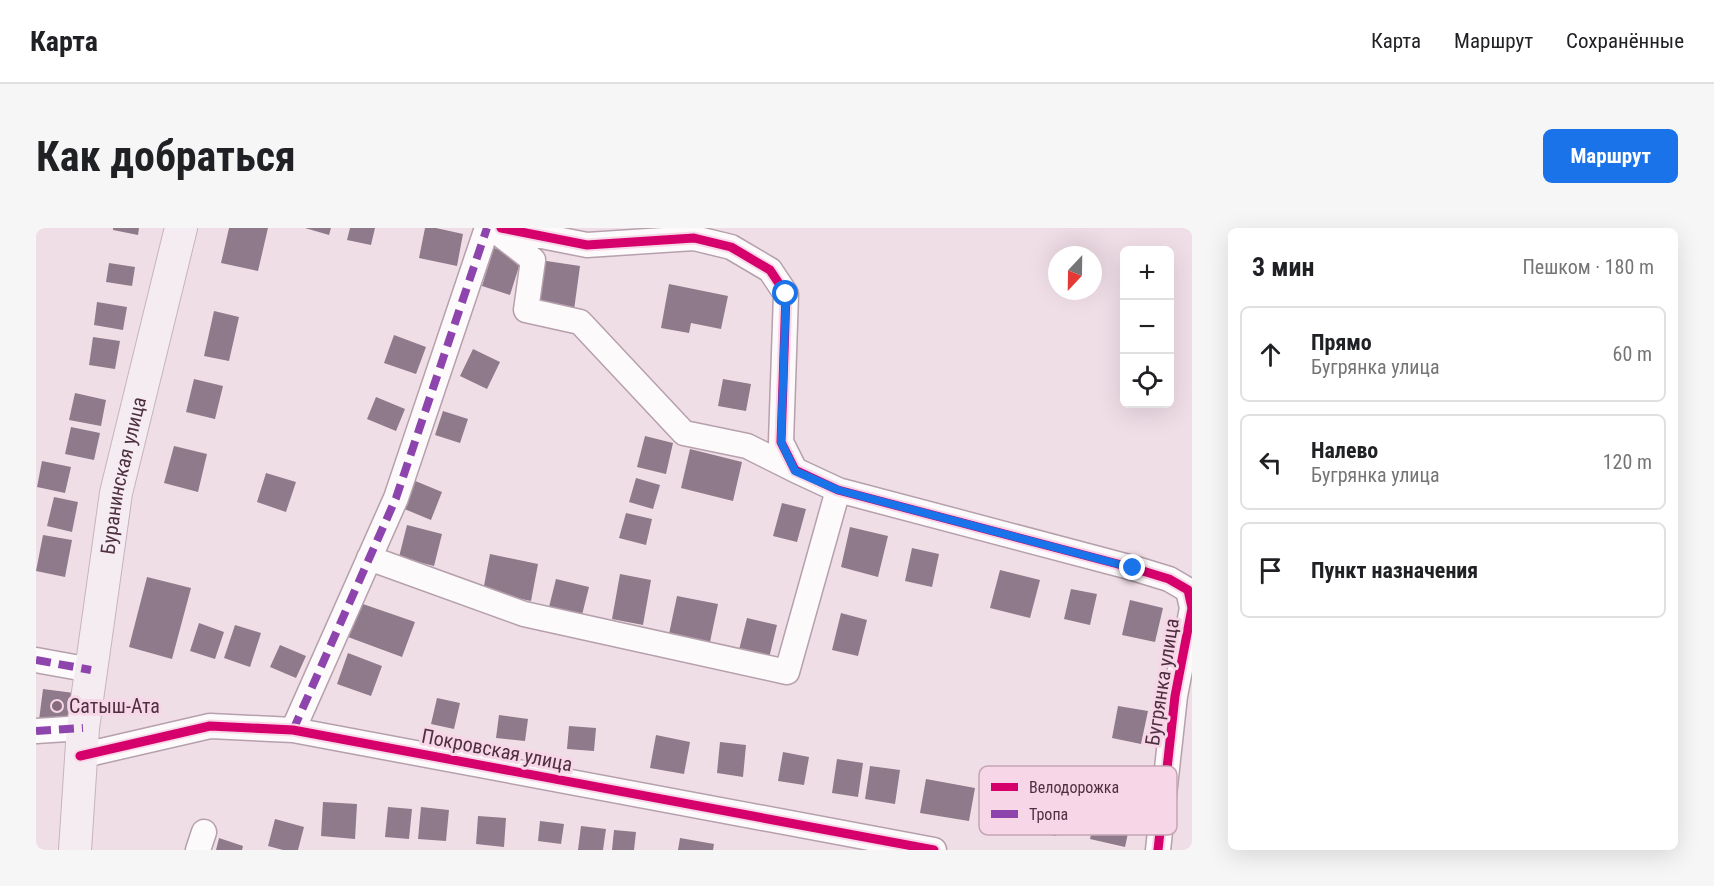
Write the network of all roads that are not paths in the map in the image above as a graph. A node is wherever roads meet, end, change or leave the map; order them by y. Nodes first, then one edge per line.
1 (181, 228) edge
2 (489, 228) edge
3 (501, 228) edge
4 (691, 233) edge
5 (795, 471) junction
6 (838, 490) junction
7 (369, 558) junction
8 (36, 660) edge
9 (91, 670) junction
10 (293, 730) junction
11 (36, 731) edge
12 (82, 742) junction
13 (1167, 766) edge
14 (1160, 835) edge
15 (907, 848) edge
16 (75, 850) edge
17 (934, 850) edge
18 (1158, 850) edge

1 - 9 main road, Буранинская улица
2 - 5 street, Бугрянка улица
2 - 7 street
3 - 4 street
4 - 5 street
5 - 6 street, Бугрянка улица
6 - 7 street
6 - 13 street, Бугрянка улица
7 - 10 street
8 - 9 street
9 - 12 main road, Буранинская улица
10 - 12 street, Покровская улица
10 - 15 street, Покровская улица
11 - 12 street
12 - 16 main road, Буранинская улица
14 - 18 street, Бугрянка улица
15 - 17 street, Покровская улица

